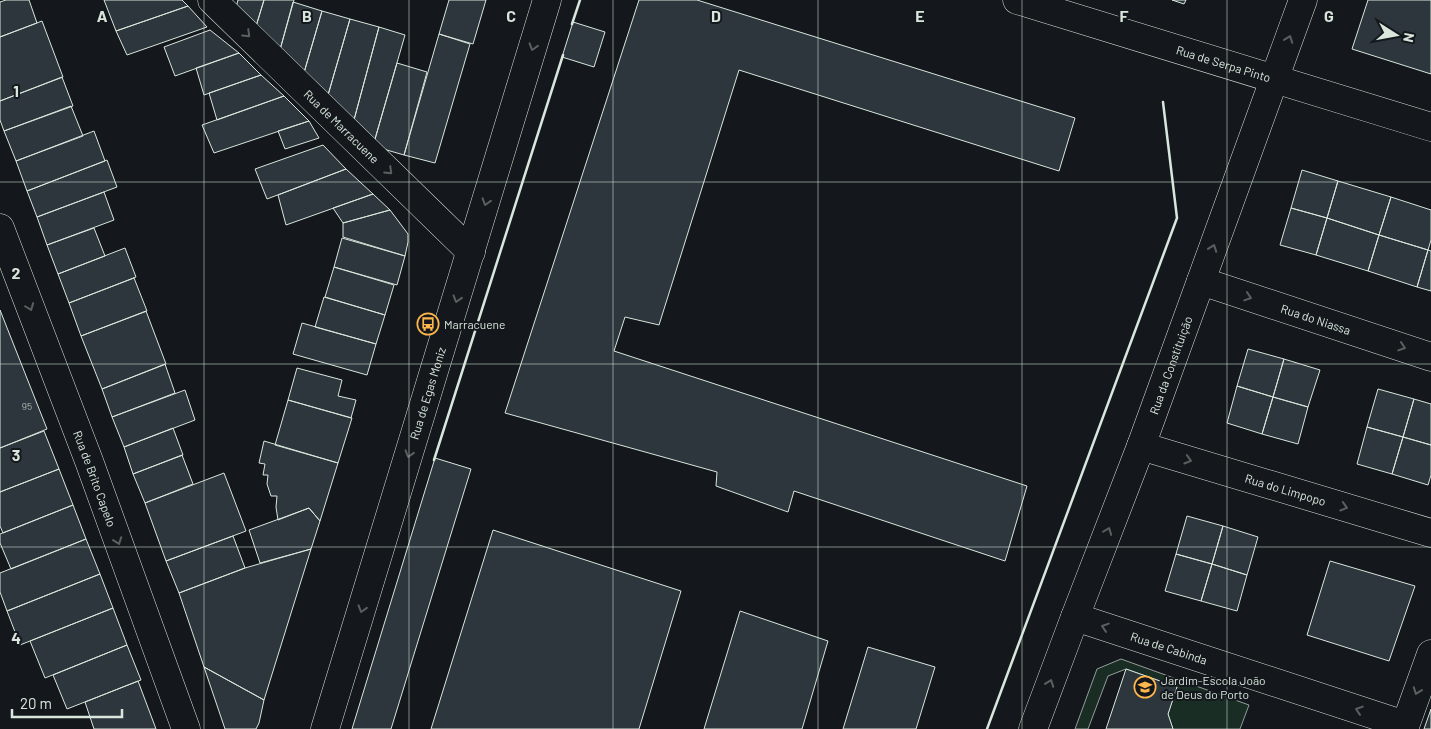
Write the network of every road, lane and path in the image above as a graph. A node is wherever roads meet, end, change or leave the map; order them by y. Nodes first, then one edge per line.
1 (212, 0) edge
2 (547, 0) edge
3 (1017, 0) edge
4 (1303, 0) edge
5 (1275, 78) junction
6 (1431, 127) edge
7 (0, 228) edge
8 (471, 252) junction
9 (1201, 281) junction
10 (1431, 356) edge
11 (1141, 446) junction
12 (1431, 533) edge
13 (1075, 617) junction
14 (1431, 654) edge
15 (1404, 727) edge
16 (186, 729) edge
17 (325, 729) edge
18 (1033, 729) edge

1 -> 8 street, Rua de Marracuene
2 -> 8 street, Rua de Egas Moniz
3 - 5 street, Rua de Serpa Pinto
5 -> 4 street, Rua da Constituição
5 - 6 street, Rua de Serpa Pinto
9 -> 5 street, Rua da Constituição
7 -> 16 street, Rua de Brito Capelo
8 -> 17 street, Rua de Egas Moniz
9 -> 10 street, Rua do Niassa
9 - 11 street, Rua da Constituição
11 -> 12 street, Rua do Limpopo
13 -> 11 street, Rua da Constituição
15 -> 13 street, Rua de Cabinda
18 -> 13 street, Rua da Constituição
14 -> 15 street

